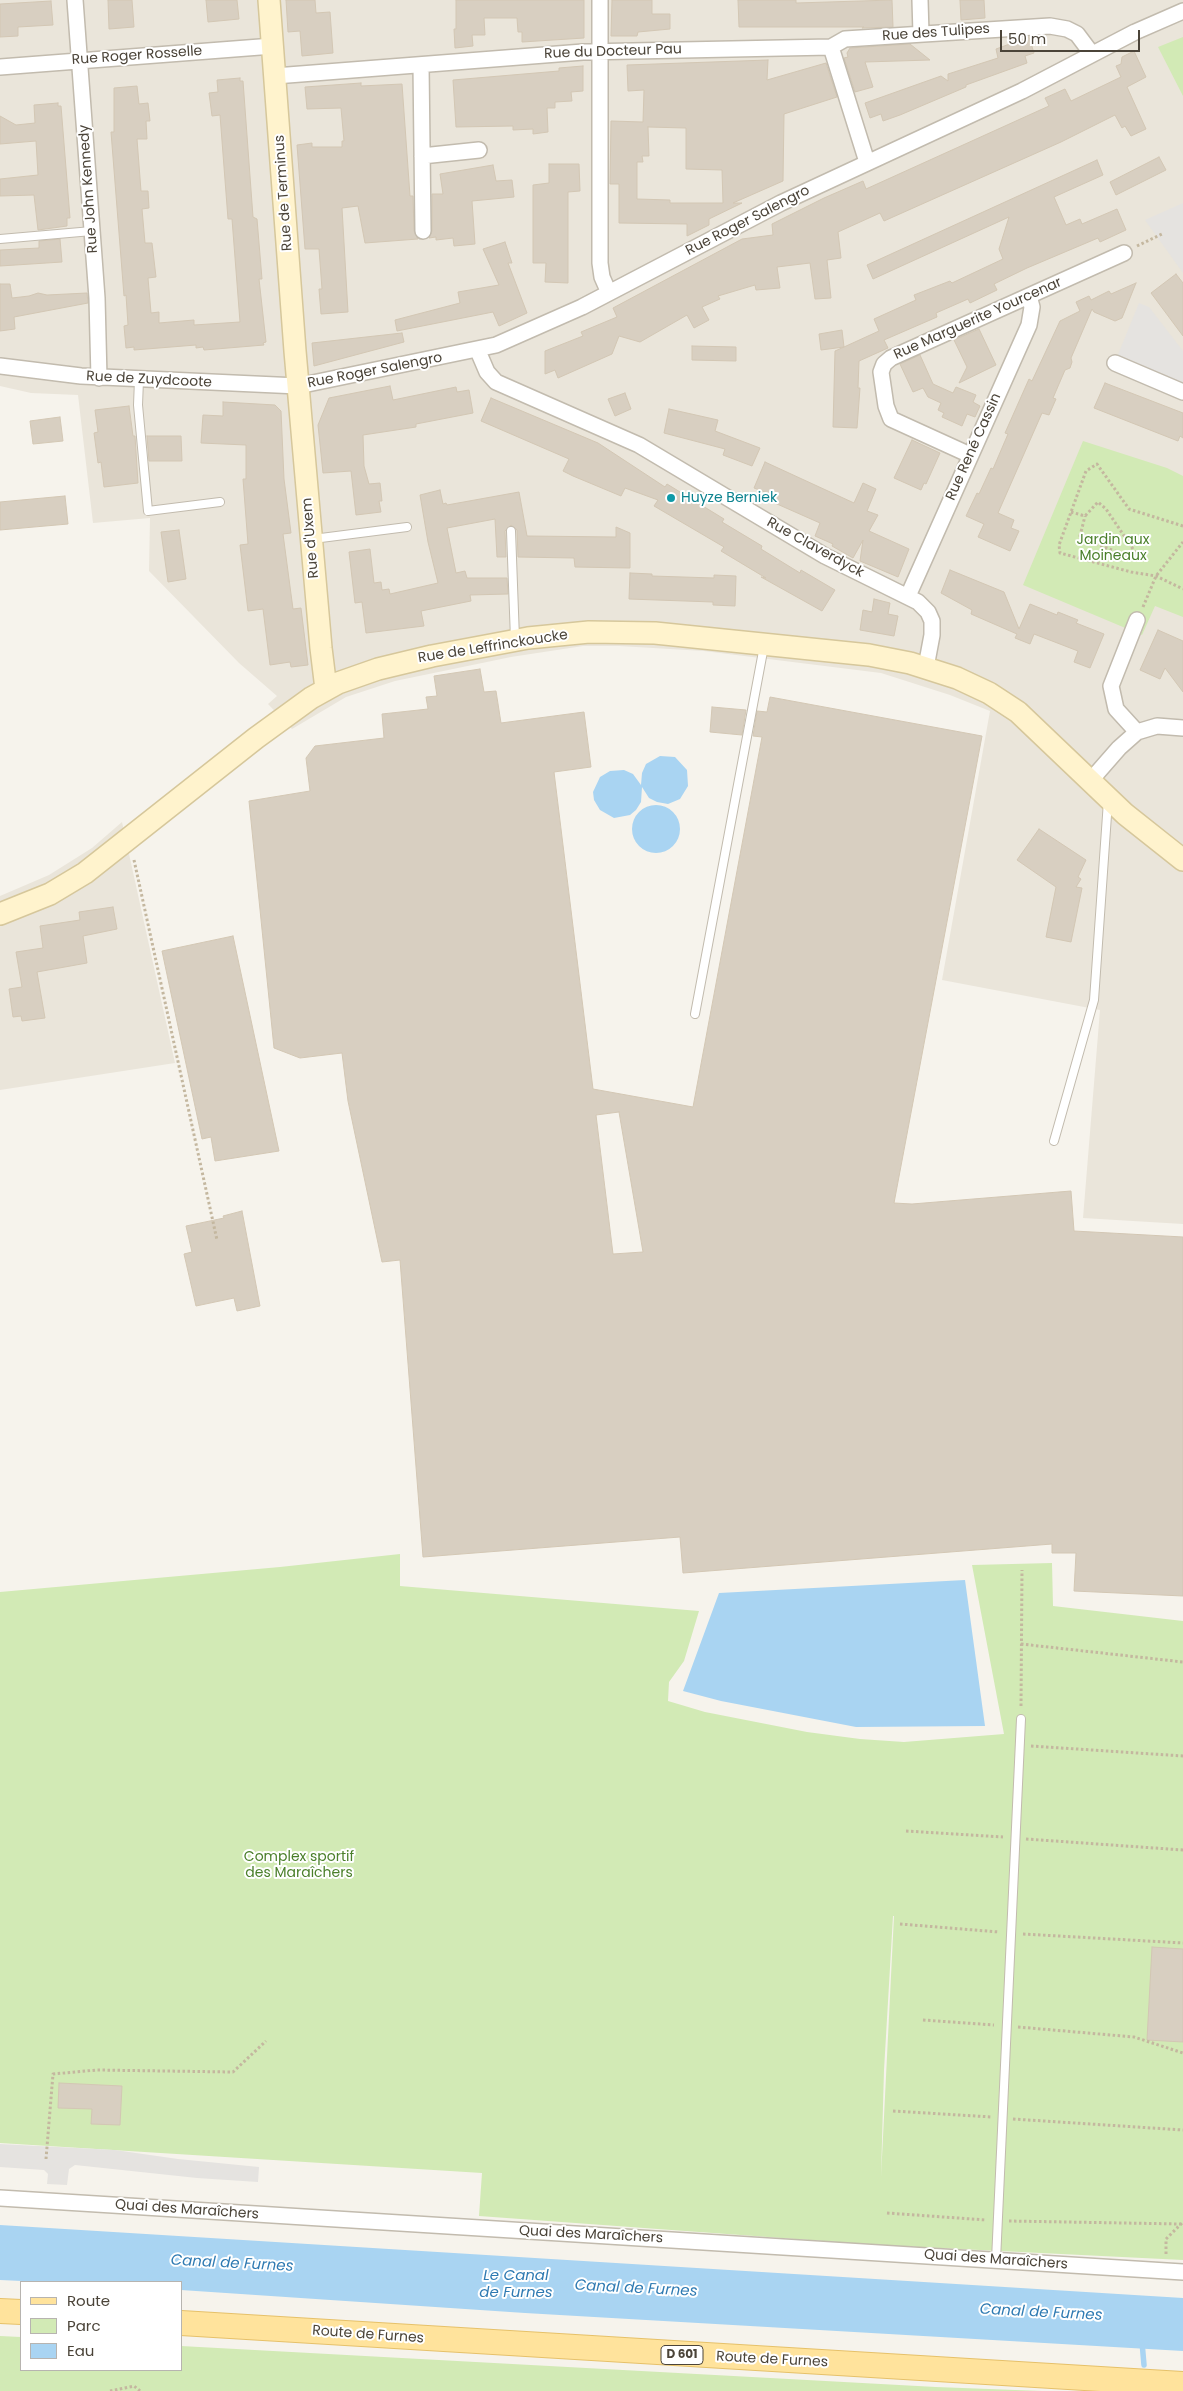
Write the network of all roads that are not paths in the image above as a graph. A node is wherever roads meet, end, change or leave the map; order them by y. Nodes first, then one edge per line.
1 (75, 0) edge
2 (270, 0) edge
3 (600, 0) edge
4 (920, 0) edge
5 (1183, 11) edge
6 (921, 34) junction
7 (273, 46) junction
8 (831, 47) junction
9 (600, 51) junction
10 (1092, 54) junction
11 (80, 61) junction
12 (421, 65) junction
13 (0, 67) edge
14 (275, 76) junction
15 (479, 150) dead end
16 (422, 156) junction
17 (868, 162) junction
18 (92, 231) junction
19 (424, 231) dead end
20 (0, 239) edge
21 (1124, 253) road end
22 (609, 293) junction
23 (1029, 296) junction
24 (478, 351) junction
25 (1115, 363) dead end
26 (0, 366) edge
27 (99, 378) junction
28 (139, 380) junction
29 (298, 386) junction
30 (1183, 392) edge
31 (970, 455) junction
32 (220, 502) dead end
33 (407, 527) dead end
34 (511, 531) dead end
35 (311, 539) junction
36 (908, 596) junction
37 (1137, 620) road end
38 (515, 640) junction
39 (764, 644) junction
40 (926, 667) junction
41 (326, 688) junction
42 (1183, 728) edge
43 (1137, 732) junction
44 (1091, 780) junction
45 (1108, 797) junction
46 (1183, 860) edge
47 (0, 914) edge
48 (695, 1014) dead end
49 (1054, 1140) dead end
50 (1021, 1719) road end
51 (0, 2198) edge
52 (996, 2260) junction
53 (1183, 2272) edge
54 (0, 2311) edge
55 (20, 2312) edge
56 (182, 2323) edge
57 (1183, 2384) edge

1 - 11 street, Rue John Kennedy
2 - 7 main road, Rue de Terminus
3 - 9 street
4 - 6 street
5 - 10 street, Rue Roger Salengro
6 - 8 street, Rue des Tulipes
6 - 10 street, Rue des Tulipes
7 - 11 street, Rue Roger Rosselle
7 - 14 main road, Rue de Terminus
8 - 9 street, Rue du Docteur Pau
8 - 17 street
9 - 12 street, Rue du Docteur Pau
9 - 22 street
10 - 17 street, Rue Roger Salengro
11 - 13 street, Rue Roger Rosselle
11 - 18 street, Rue John Kennedy
12 - 14 street, Rue du Docteur Pau
12 - 16 street
14 - 29 main road, Rue de Terminus
15 - 16 street
16 - 19 street
17 - 22 street, Rue Roger Salengro
18 - 20 lane
18 - 27 street, Rue John Kennedy
21 - 23 street, Rue Marguerite Yourcenar
22 - 24 street, Rue Roger Salengro
23 - 31 street, Rue René Cassin
23 - 31 street, Rue Marguerite Yourcenar
24 - 29 street, Rue Roger Salengro
24 - 36 street, Rue Claverdyck
25 - 30 street
26 - 27 street, Rue de Zuydcoote
27 - 28 street, Rue de Zuydcoote
28 - 29 street, Rue de Zuydcoote
28 - 32 lane
29 - 35 main road, Rue d'Uxem
31 - 36 street, Rue René Cassin
33 - 35 lane
34 - 38 lane
35 - 41 main road, Rue d'Uxem
36 - 40 street, Rue Claverdyck
37 - 43 street
38 - 39 main road, Rue de Leffrinckoucke
38 - 41 main road, Rue de Leffrinckoucke
39 - 40 main road, Rue de Leffrinckoucke
39 - 48 lane
40 - 44 main road, Rue de Leffrinckoucke
41 - 47 main road, Rue de Leffrinckoucke
42 - 43 street
43 - 44 street
44 - 45 main road, Rue de Leffrinckoucke
45 - 46 main road, Rue de Leffrinckoucke
45 - 49 lane
50 - 52 lane
51 - 52 street, Quai des Maraîchers
52 - 53 street, Quai des Maraîchers
54 - 55 main road
56 - 57 main road, Route de Furnes / D 601

